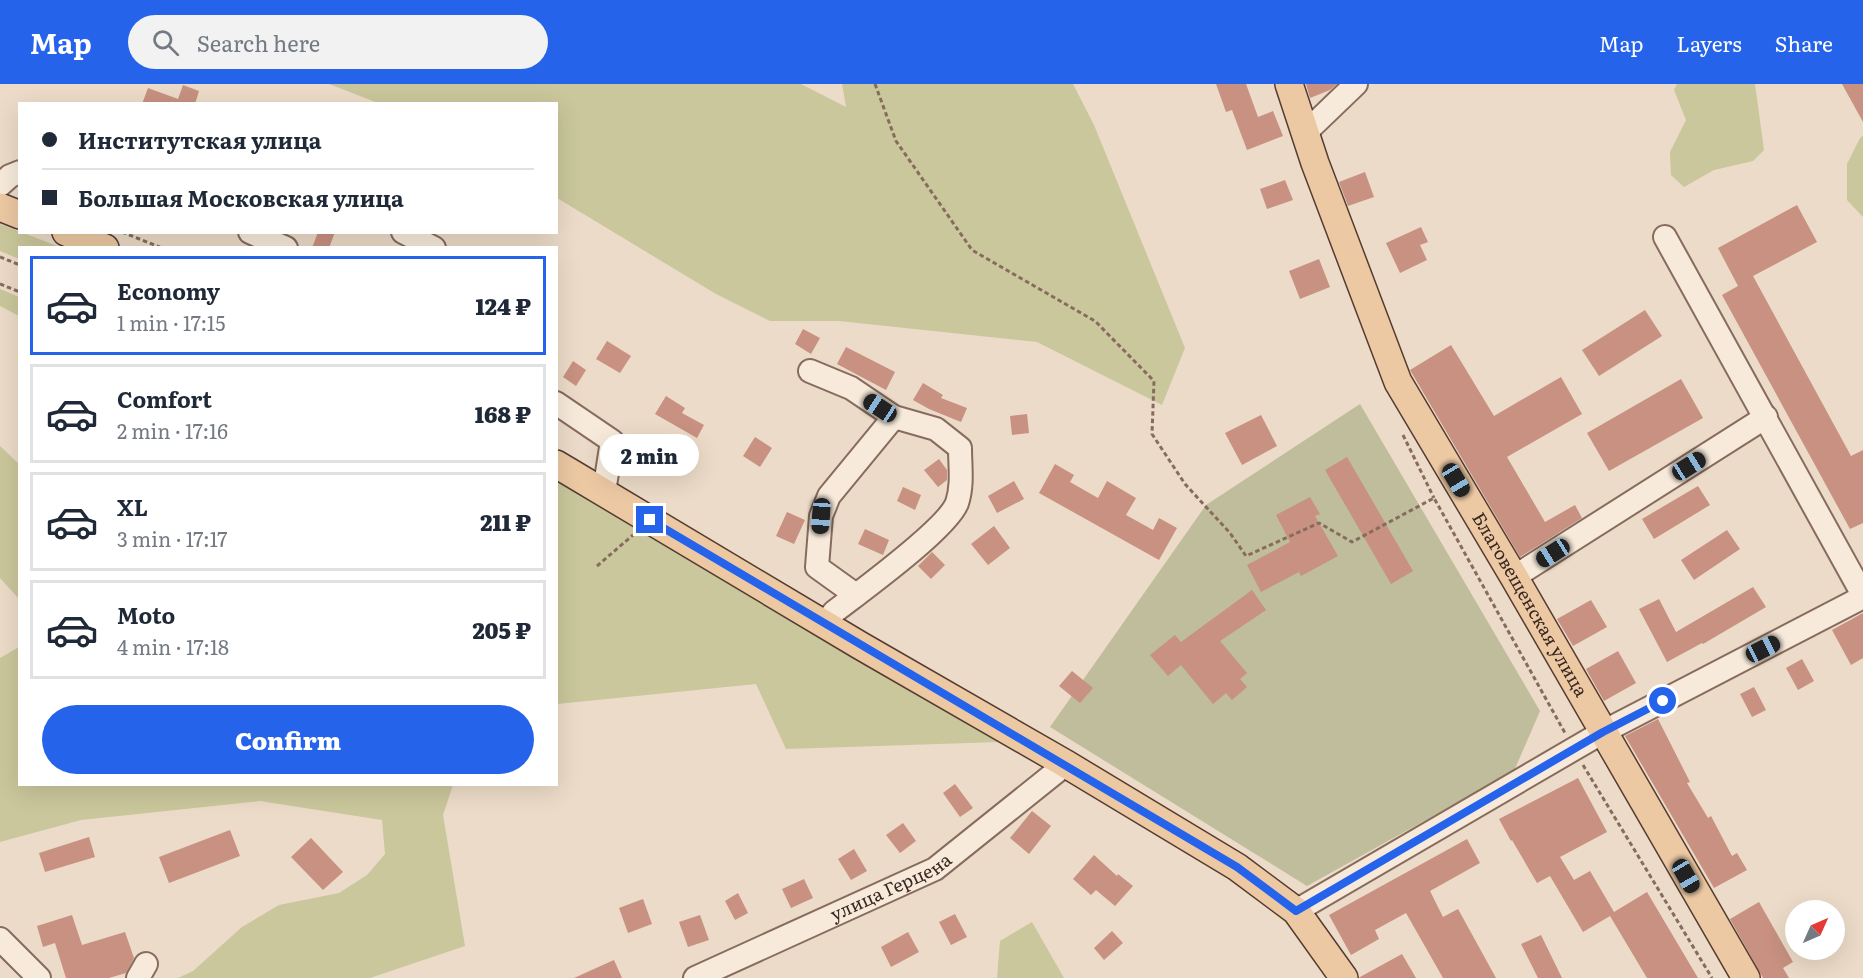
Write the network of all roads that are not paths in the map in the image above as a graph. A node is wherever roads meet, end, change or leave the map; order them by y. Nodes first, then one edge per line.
1 (1289, 84) edge
2 (1356, 84) edge
3 (1305, 133) junction
4 (18, 173) edge
5 (0, 185) edge
6 (0, 207) edge
7 (18, 214) edge
8 (71, 234) edge
9 (254, 234) edge
10 (407, 234) edge
11 (1665, 237) dead end
12 (100, 246) edge
13 (282, 246) edge
14 (430, 246) edge
15 (810, 371) dead end
16 (558, 404) edge
17 (894, 417) junction
18 (1766, 417) junction
19 (558, 465) edge
20 (604, 492) junction
21 (1514, 577) junction
22 (856, 595) junction
23 (1863, 596) edge
24 (824, 624) junction
25 (1603, 732) junction
26 (1066, 764) junction
27 (1296, 911) junction
28 (0, 939) edge
29 (39, 978) edge
30 (695, 978) edge
31 (1344, 978) edge
32 (1746, 978) edge

1 - 3 main road, Благовещенская улица
2 - 3 street
3 - 21 main road, Благовещенская улица
4 - 5 street
6 - 7 main road
8 - 12 main road
9 - 13 street
10 - 14 street
11 - 18 street
15 - 17 street
16 - 20 street
17 - 22 street
17 - 22 street
18 - 21 street
18 - 23 street
19 - 20 main road
20 - 24 main road
21 - 25 main road, Благовещенская улица
22 - 24 street
23 - 25 street
24 - 26 main road
25 - 27 street
25 - 32 main road, Благовещенская улица
26 - 27 main road
26 - 30 street, улица Герцена
27 - 31 main road
28 - 29 street

